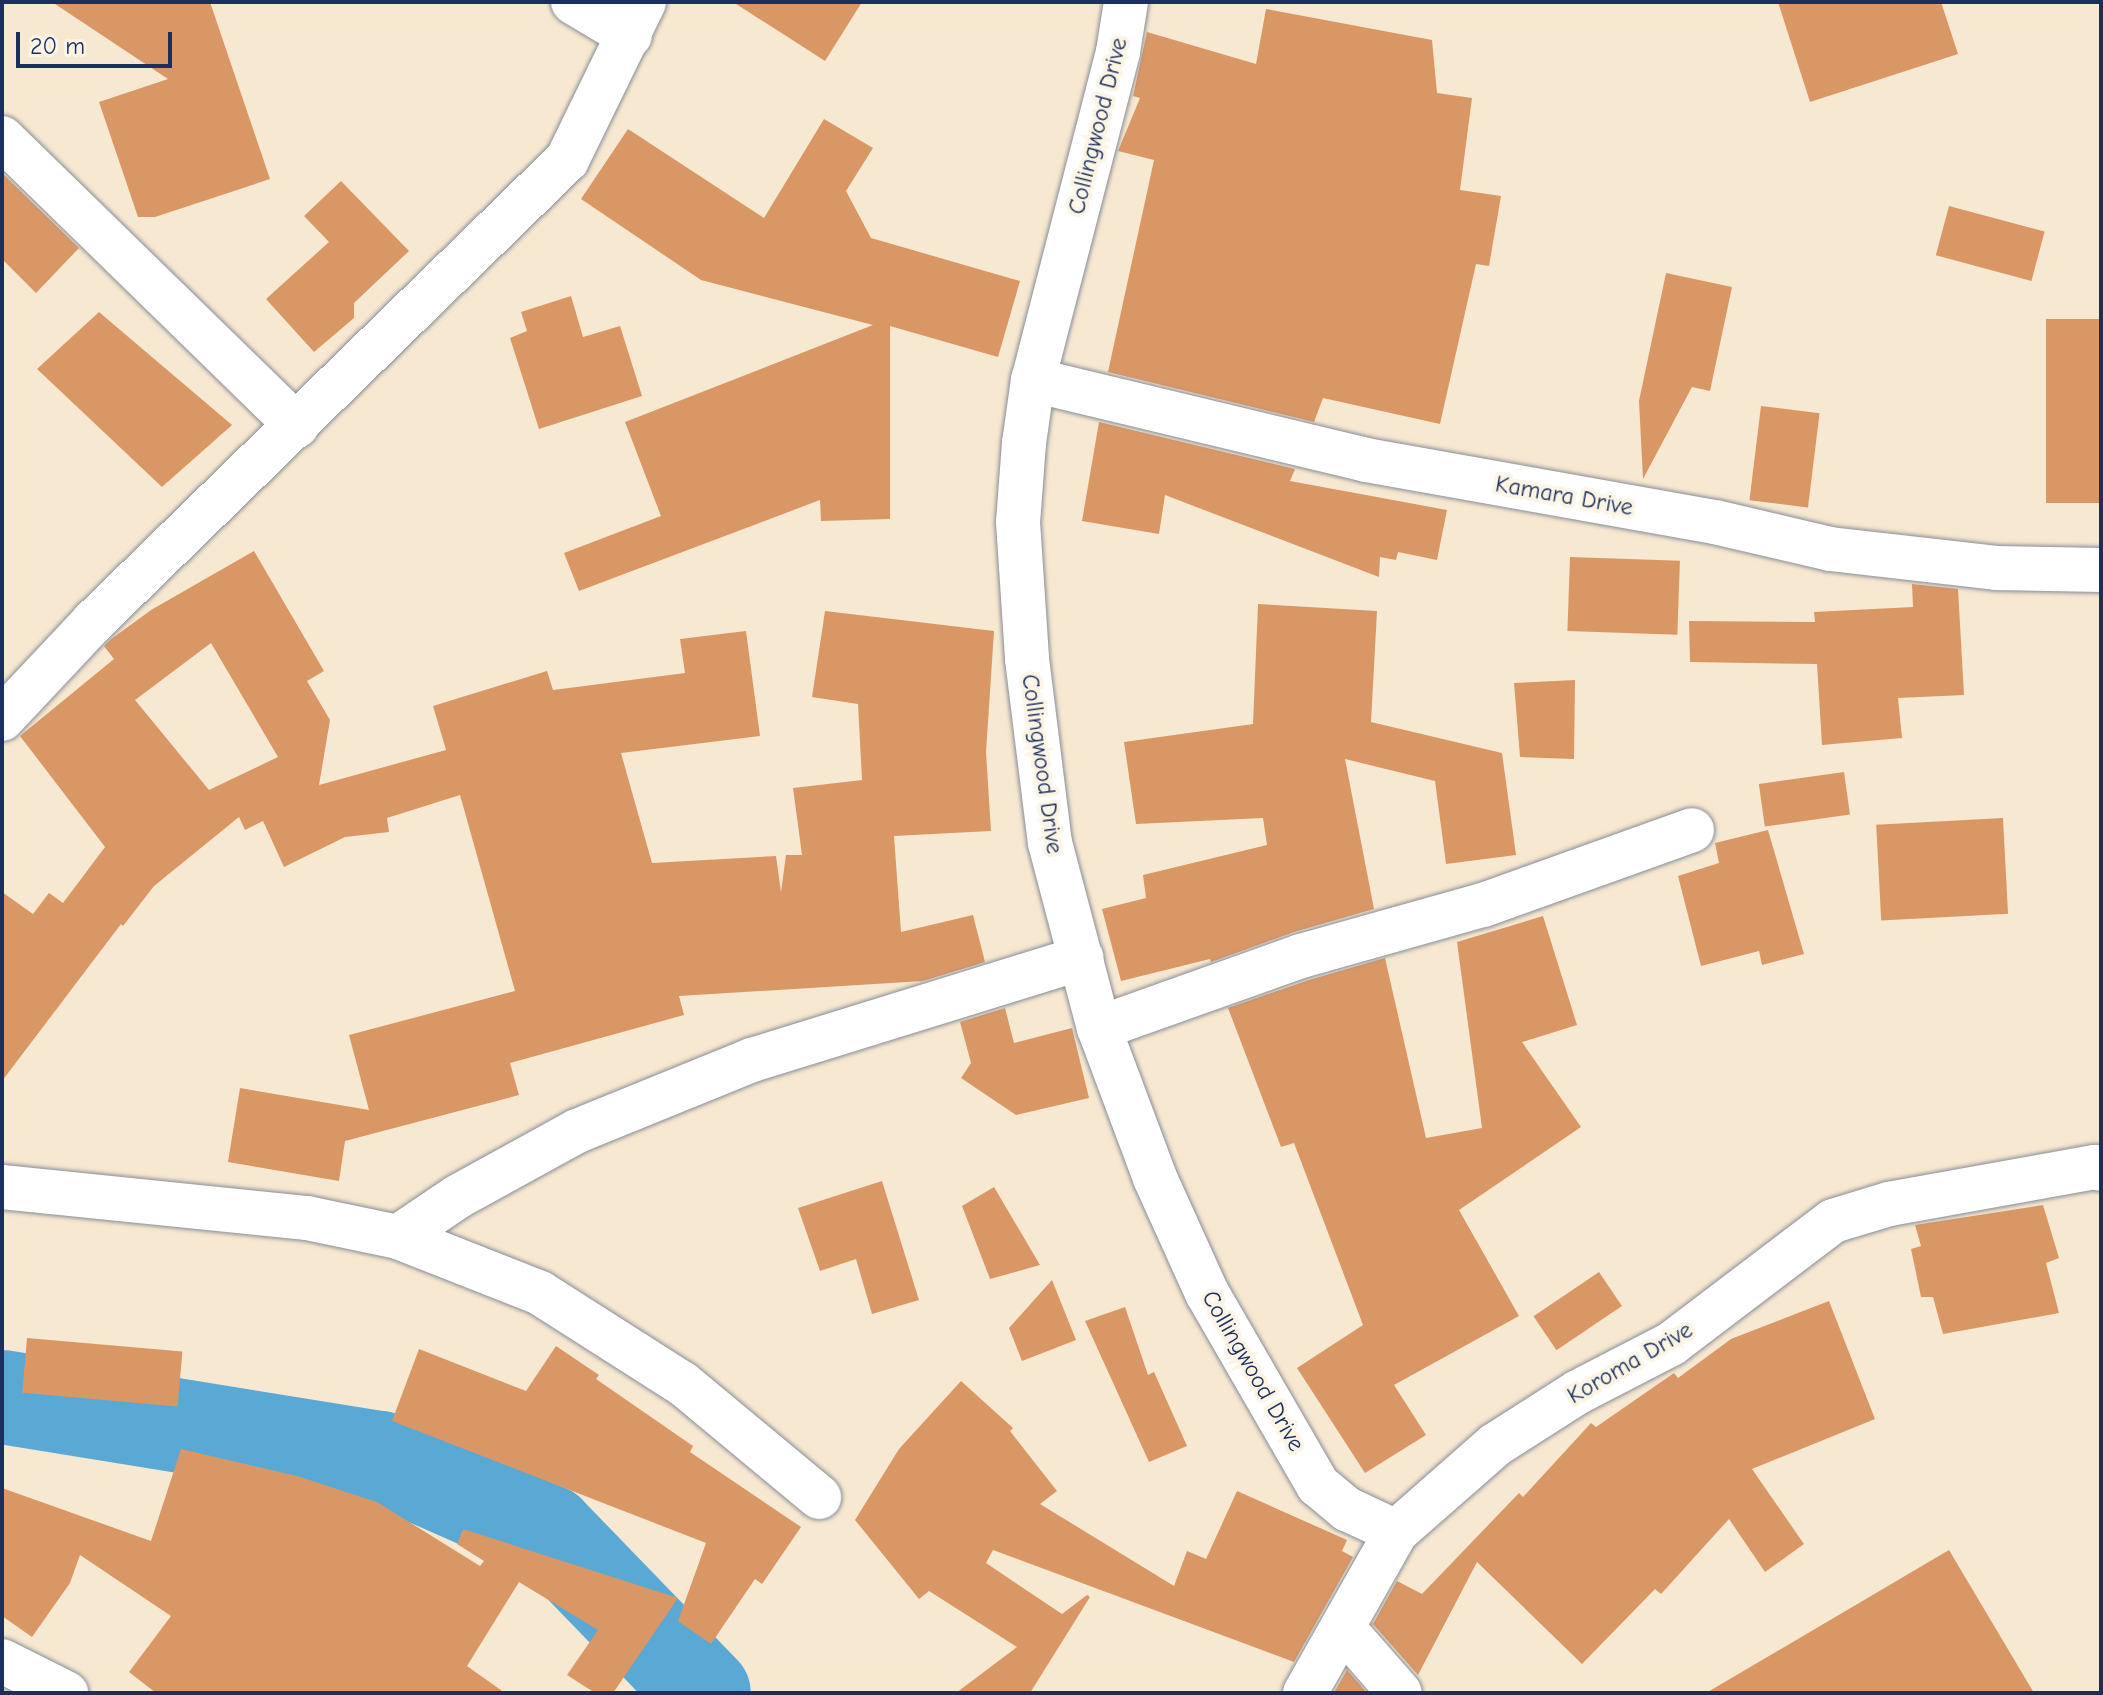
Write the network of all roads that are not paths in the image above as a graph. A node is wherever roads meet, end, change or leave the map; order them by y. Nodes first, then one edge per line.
1 (573, 2) edge
2 (1126, 2) edge
3 (637, 19) edge
4 (2, 138) edge
5 (1033, 380) junction
6 (297, 426) junction
7 (2101, 570) edge
8 (2, 719) edge
9 (1692, 830) dead end
10 (1082, 958) junction
11 (1099, 1028) junction
12 (2101, 1169) edge
13 (2, 1187) edge
14 (398, 1237) junction
15 (819, 1497) dead end
16 (1396, 1532) junction
17 (1343, 1628) junction
18 (2, 1661) edge
19 (66, 1693) edge
20 (1305, 1693) edge
21 (1400, 1693) edge

1 - 3 street
2 - 5 street, Collingwood Drive
3 - 6 street
4 - 6 street
5 - 7 street, Kamara Drive
5 - 10 street, Collingwood Drive
6 - 8 street
9 - 11 street
10 - 11 street, Collingwood Drive
10 - 14 street
11 - 16 street, Collingwood Drive
12 - 16 street, Koroma Drive
13 - 14 street
14 - 15 street
16 - 17 street, Koroma Drive
17 - 20 street, Koroma Drive
17 - 21 street
18 - 19 street

